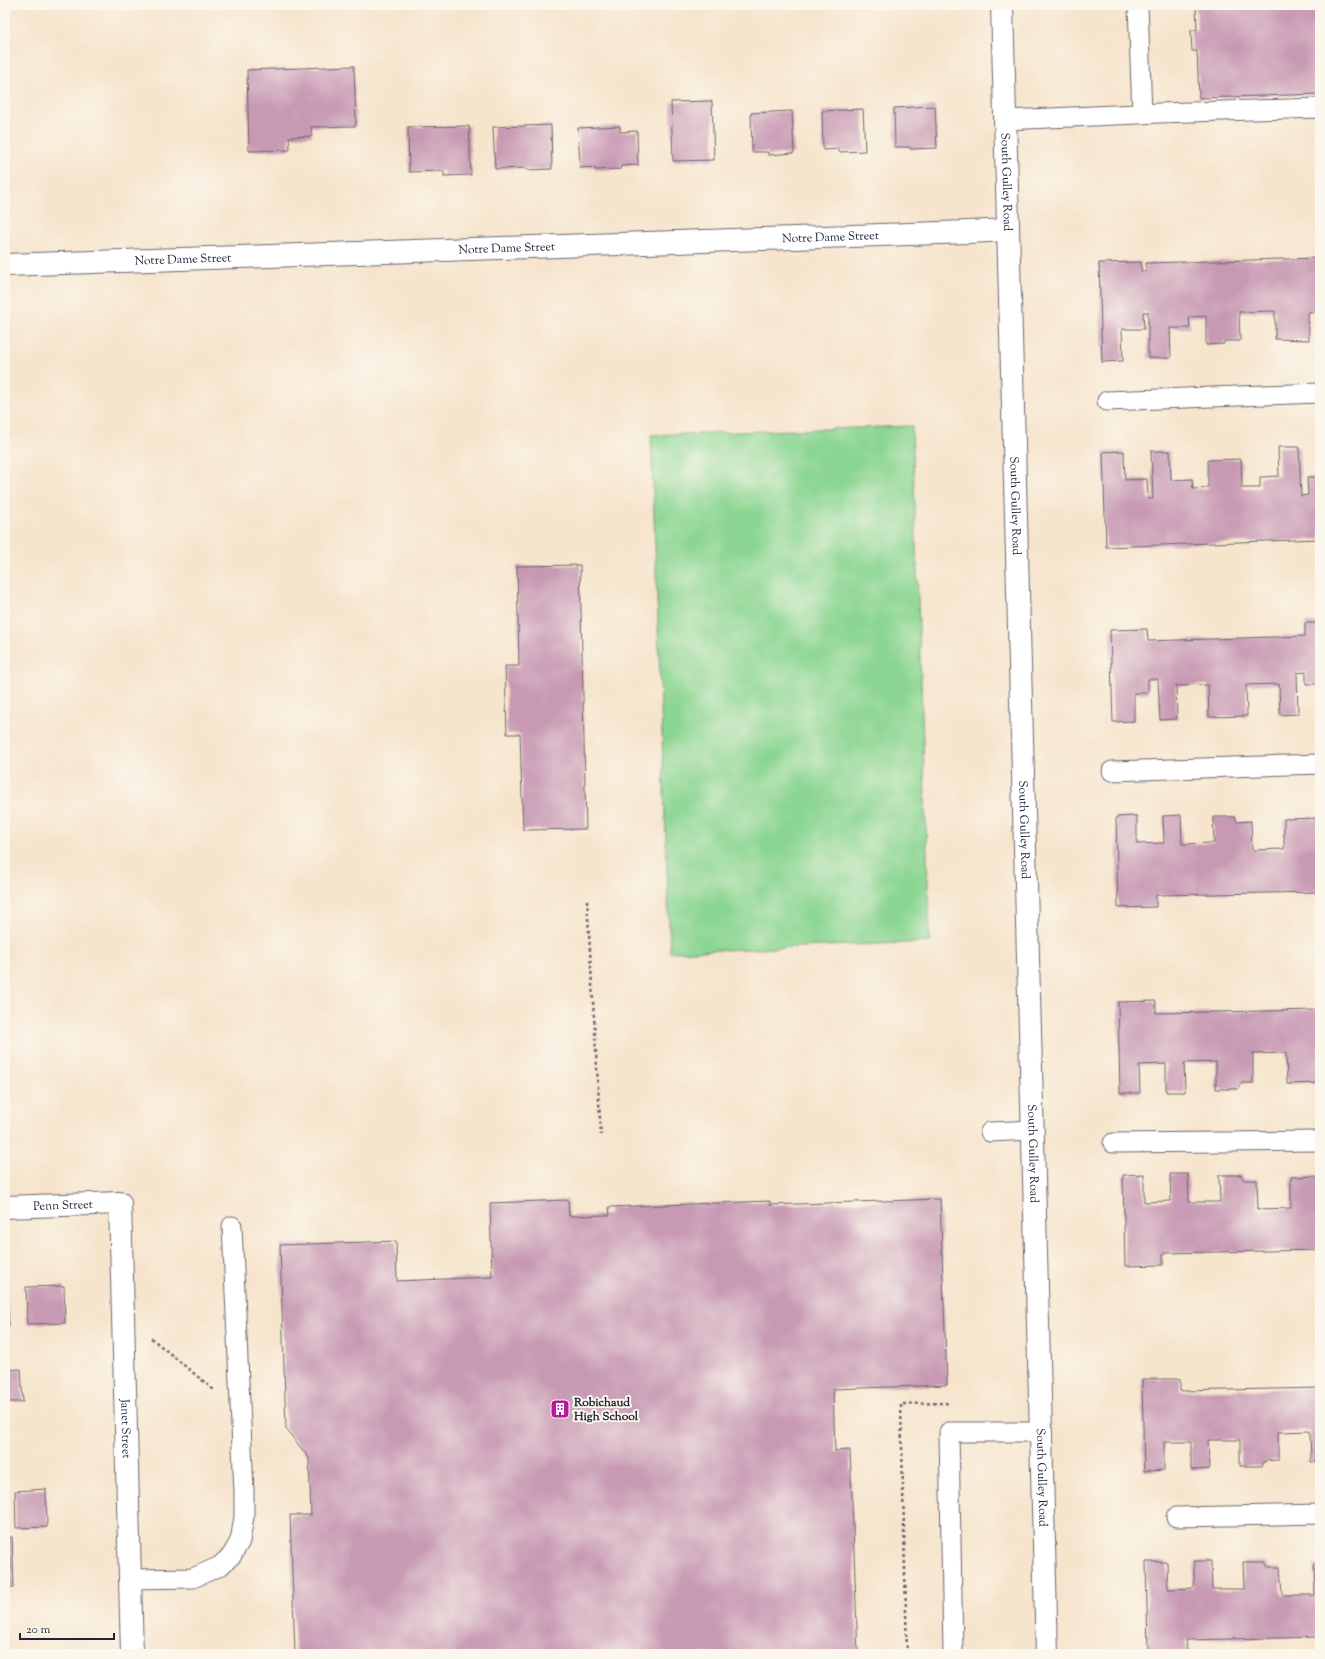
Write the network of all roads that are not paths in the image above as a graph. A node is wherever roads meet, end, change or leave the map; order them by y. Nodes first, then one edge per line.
1 (1002, 5) edge
2 (1138, 5) edge
3 (1320, 108) edge
4 (1142, 114) junction
5 (1005, 120) junction
6 (1008, 230) junction
7 (5, 265) edge
8 (1320, 393) edge
9 (1107, 402) dead end
10 (1320, 764) edge
11 (1112, 771) dead end
12 (1033, 1130) junction
13 (990, 1132) dead end
14 (1320, 1141) edge
15 (1113, 1143) dead end
16 (120, 1203) joint
17 (5, 1207) edge
18 (232, 1226) dead end
19 (1041, 1432) junction
20 (1320, 1514) edge
21 (1176, 1517) dead end
22 (131, 1579) junction
23 (132, 1654) edge
24 (953, 1654) edge
25 (1047, 1654) edge

1 - 5 street, South Gulley Road
2 - 4 lane
3 - 4 lane
4 - 5 lane
5 - 6 street, South Gulley Road
6 - 7 street, Notre Dame Street
6 - 12 street, South Gulley Road
8 - 9 lane
10 - 11 lane
12 - 13 lane
12 - 19 street, South Gulley Road
14 - 15 lane
16 - 17 street, Penn Street
16 - 22 street, Janet Street
18 - 22 lane
19 - 24 lane
19 - 25 street, South Gulley Road
20 - 21 lane
22 - 23 street, Janet Street

